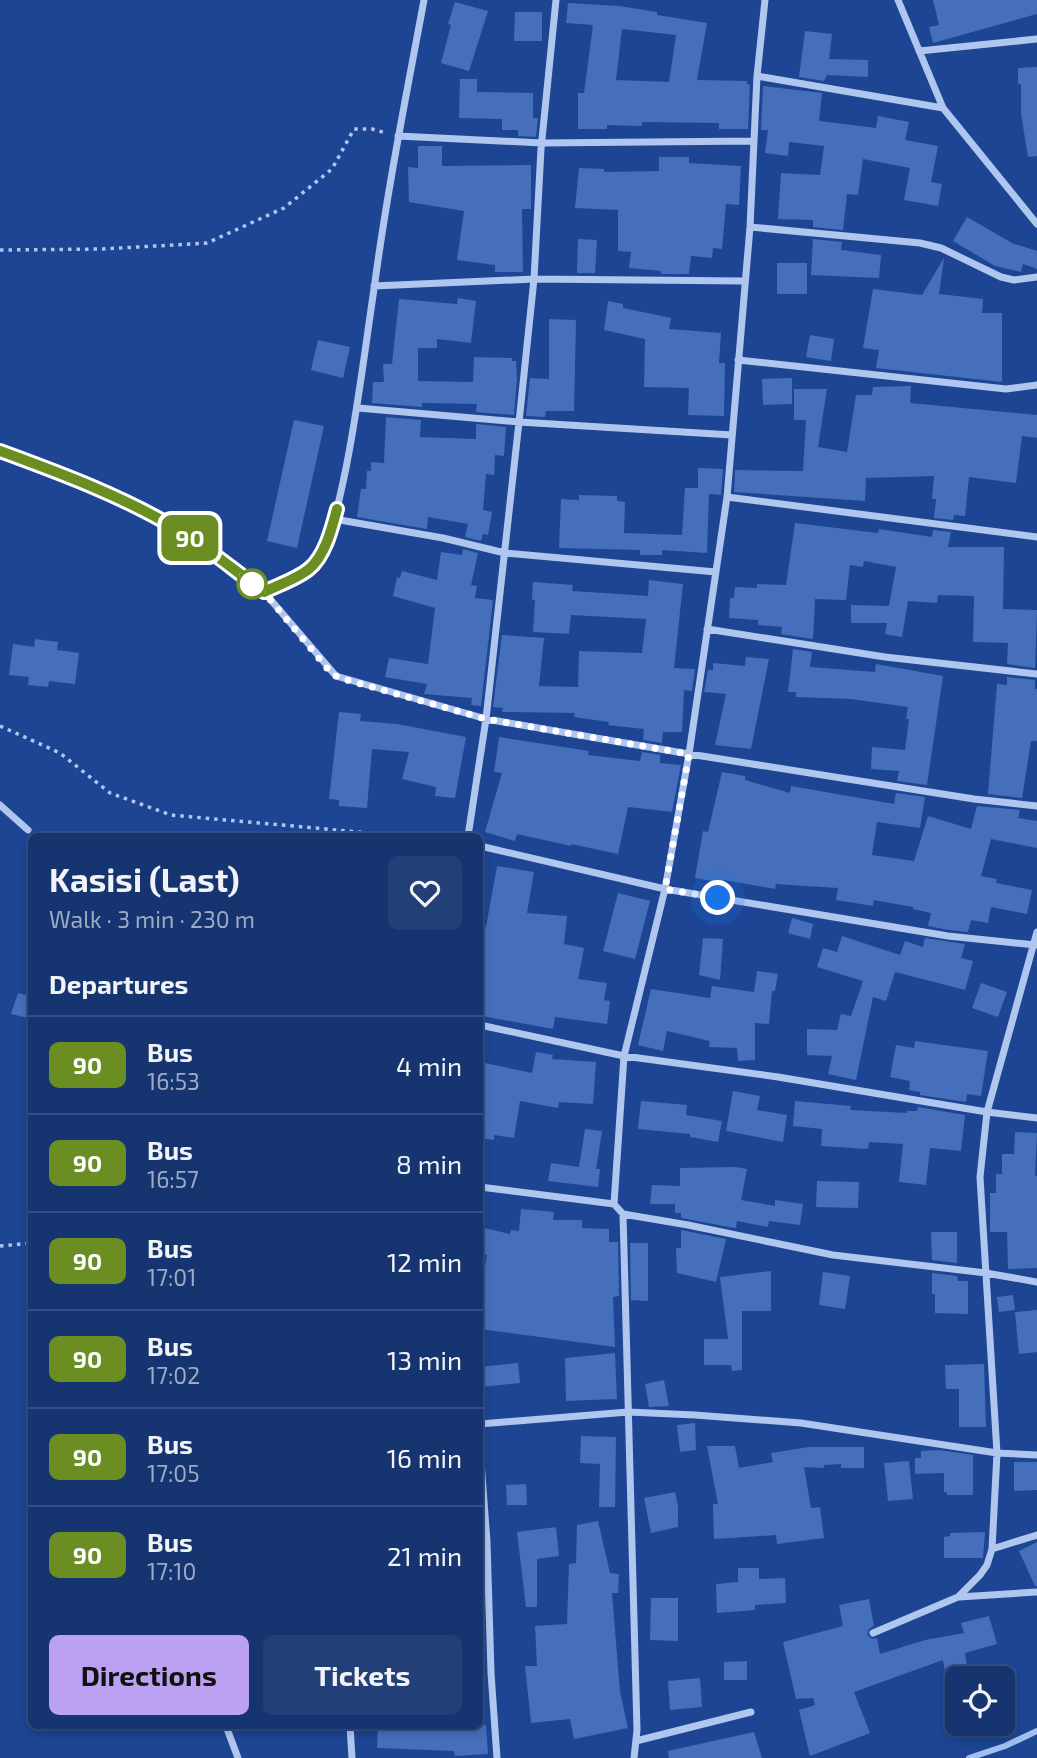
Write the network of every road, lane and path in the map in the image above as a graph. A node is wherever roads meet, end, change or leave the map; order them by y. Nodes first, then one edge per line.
1 (424, 0) edge
2 (556, 0) edge
3 (765, 0) edge
4 (898, 0) edge
5 (1037, 39) edge
6 (919, 51) junction
7 (757, 76) junction
8 (943, 108) junction
9 (398, 136) junction
10 (754, 141) junction
11 (542, 143) junction
12 (1037, 224) edge
13 (750, 227) junction
14 (0, 250) edge
15 (1037, 277) edge
16 (534, 279) junction
17 (744, 281) junction
18 (374, 286) junction
19 (737, 360) junction
20 (1037, 385) edge
21 (358, 408) junction
22 (519, 422) junction
23 (732, 435) junction
24 (0, 451) edge
25 (727, 497) junction
26 (334, 519) junction
27 (1037, 537) edge
28 (505, 553) junction
29 (716, 572) junction
30 (264, 592) junction
31 (707, 629) junction
32 (1037, 674) edge
33 (486, 719) junction
34 (0, 726) edge
35 (689, 754) junction
36 (0, 805) edge
37 (1037, 806) edge
38 (28, 830) dead end
39 (370, 833) edge
40 (468, 833) edge
41 (483, 847) edge
42 (665, 889) junction
43 (1037, 932) edge
44 (1035, 945) edge
45 (483, 1026) edge
46 (624, 1056) junction
47 (987, 1112) junction
48 (1037, 1118) edge
49 (483, 1187) edge
50 (614, 1204) junction
51 (623, 1214) junction
52 (28, 1243) edge
53 (0, 1246) edge
54 (986, 1273) junction
55 (1037, 1282) edge
56 (628, 1412) junction
57 (483, 1424) edge
58 (997, 1453) junction
59 (1037, 1455) edge
60 (483, 1488) edge
61 (1037, 1535) edge
62 (992, 1549) junction
63 (1037, 1592) edge
64 (958, 1597) junction
65 (873, 1633) dead end
66 (751, 1712) dead end
67 (227, 1729) edge
68 (350, 1729) edge
69 (636, 1741) junction
70 (237, 1758) edge
71 (352, 1758) edge
72 (497, 1758) edge
73 (634, 1758) edge

1 - 9 street
2 - 11 street
3 - 7 street
4 - 6 street
5 - 6 street
6 - 8 street
7 - 8 street
7 - 10 street
8 - 12 street
9 - 11 street
9 - 14 path
9 - 18 street
10 - 11 street
10 - 13 street
11 - 16 street
13 - 15 street
13 - 17 street
16 - 17 street
16 - 18 street
16 - 22 street
17 - 19 street
18 - 21 street
19 - 20 street
19 - 23 street
21 - 22 street
21 - 26 street
22 - 23 street
22 - 28 street
23 - 25 street
24 - 30 street
25 - 27 street
25 - 29 street
26 - 28 street
26 - 30 street
28 - 29 street
28 - 33 street
29 - 31 street
30 - 33 street
31 - 32 street
31 - 35 street
33 - 35 street
33 - 40 street
34 - 39 path
35 - 37 street
35 - 42 street
36 - 38 street
41 - 42 street
42 - 44 street
42 - 46 street
43 - 44 street
44 - 47 street
45 - 46 street
46 - 47 street
46 - 50 street
47 - 48 street
47 - 54 street
49 - 50 street
50 - 51 street
51 - 54 street
51 - 56 street
52 - 53 path
54 - 55 street
54 - 58 street
56 - 57 street
56 - 58 street
56 - 69 street
58 - 59 street
58 - 62 street
60 - 72 street
61 - 62 street
62 - 64 street
63 - 64 street
64 - 65 street
66 - 69 street
67 - 70 street
68 - 71 street
69 - 73 street

